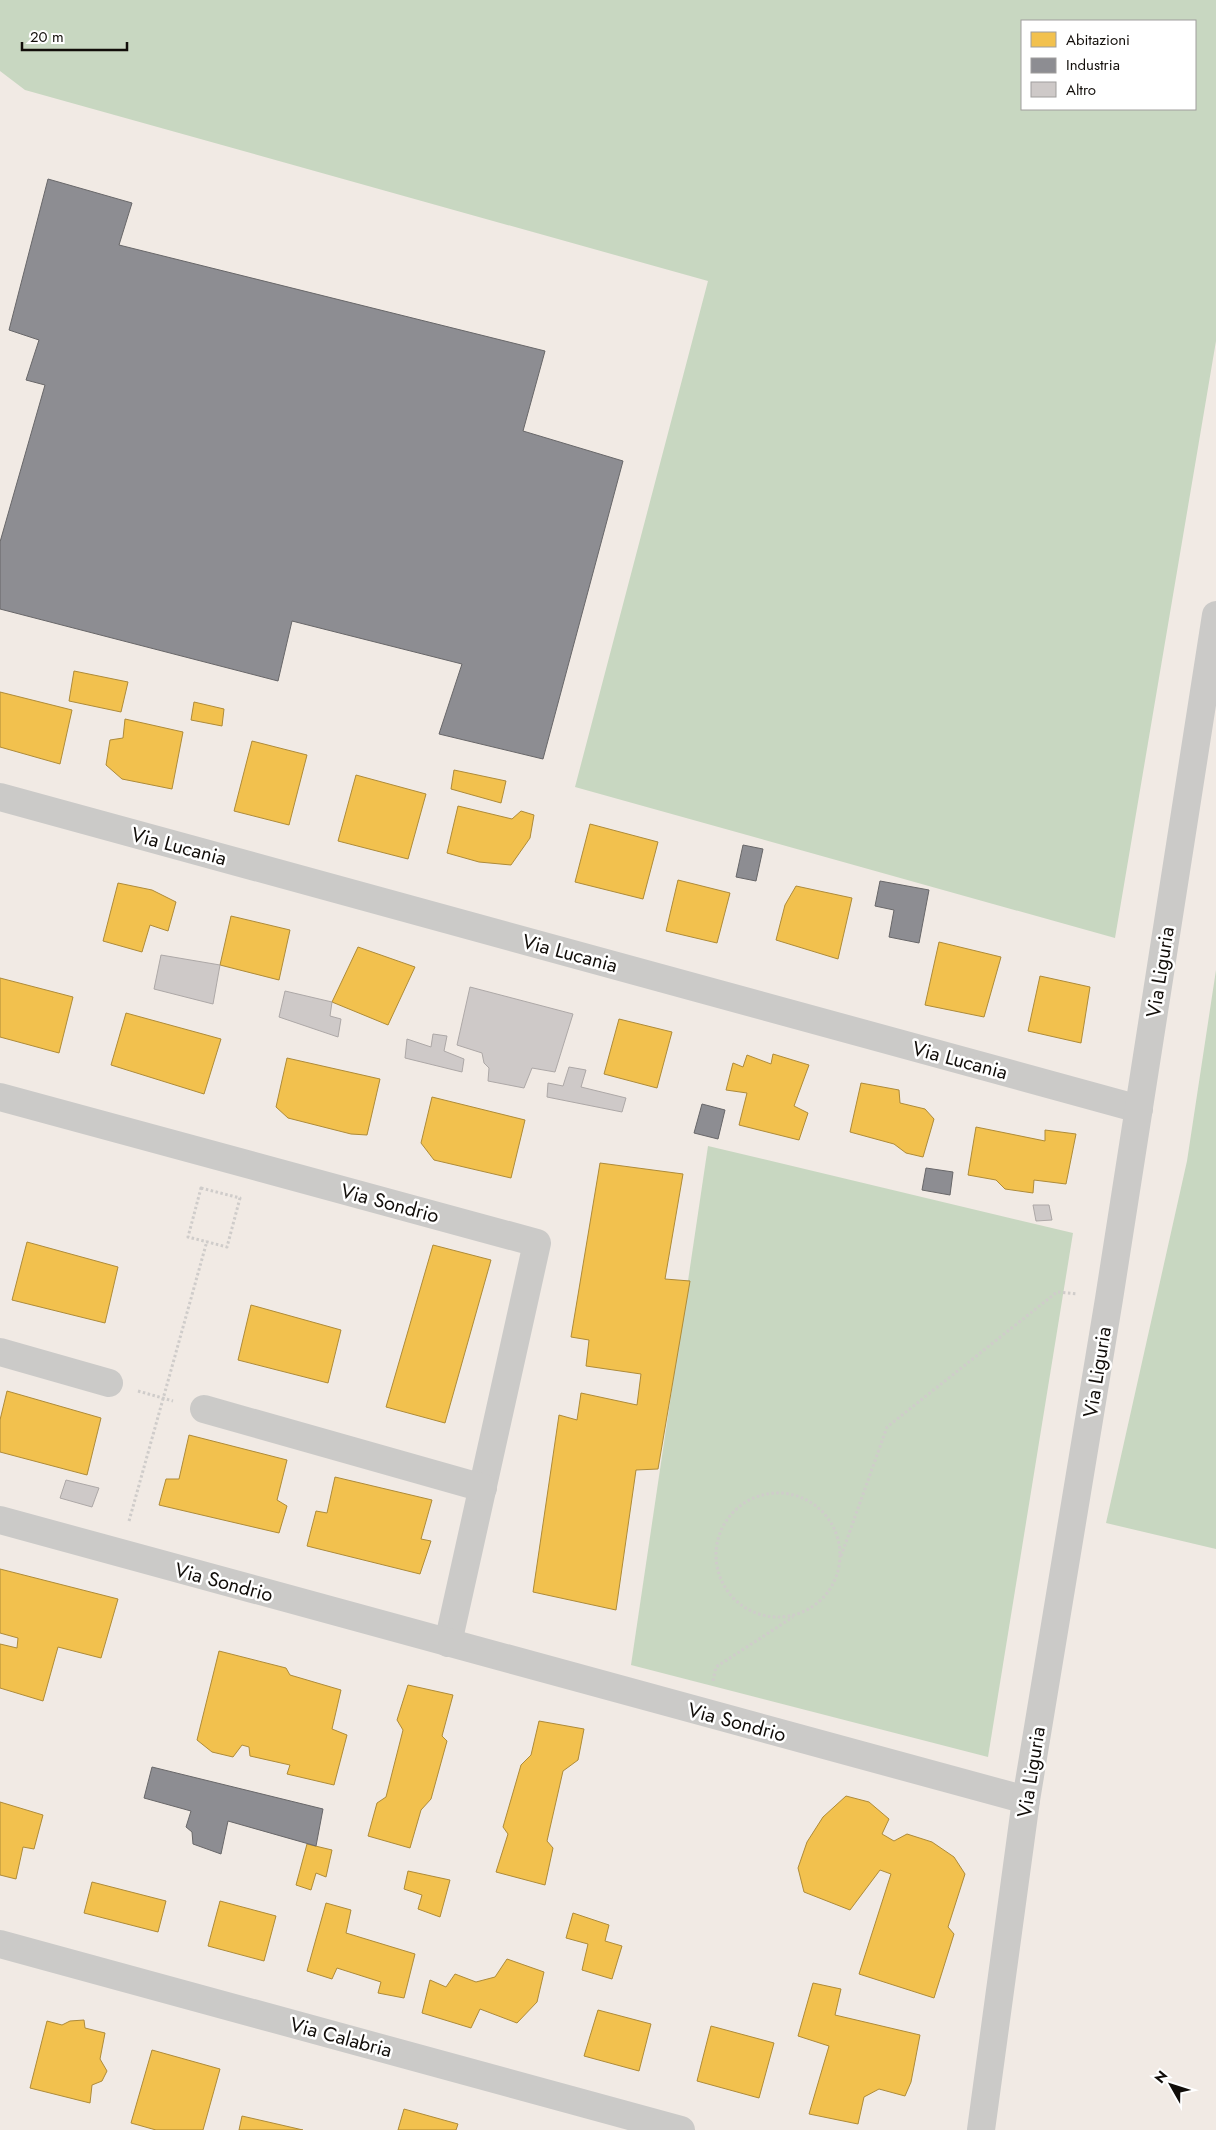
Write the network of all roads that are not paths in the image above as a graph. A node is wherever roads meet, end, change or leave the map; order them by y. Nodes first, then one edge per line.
1 (1216, 615) edge
2 (0, 797) edge
3 (0, 1097) edge
4 (1139, 1110) junction
5 (0, 1352) edge
6 (109, 1383) road end
7 (204, 1409) road end
8 (483, 1488) junction
9 (0, 1520) edge
10 (448, 1643) junction
11 (1026, 1800) junction
12 (0, 1944) edge
13 (681, 2130) edge
14 (981, 2130) edge

1 - 4 street, Via Liguria
2 - 4 street, Via Lucania
3 - 8 street, Via Sondrio
4 - 11 street, Via Liguria
5 - 6 street
7 - 8 street
8 - 10 street, Via Sondrio
9 - 10 street, Via Sondrio
10 - 11 street, Via Sondrio
11 - 14 street, Via Liguria
12 - 13 street, Via Calabria

